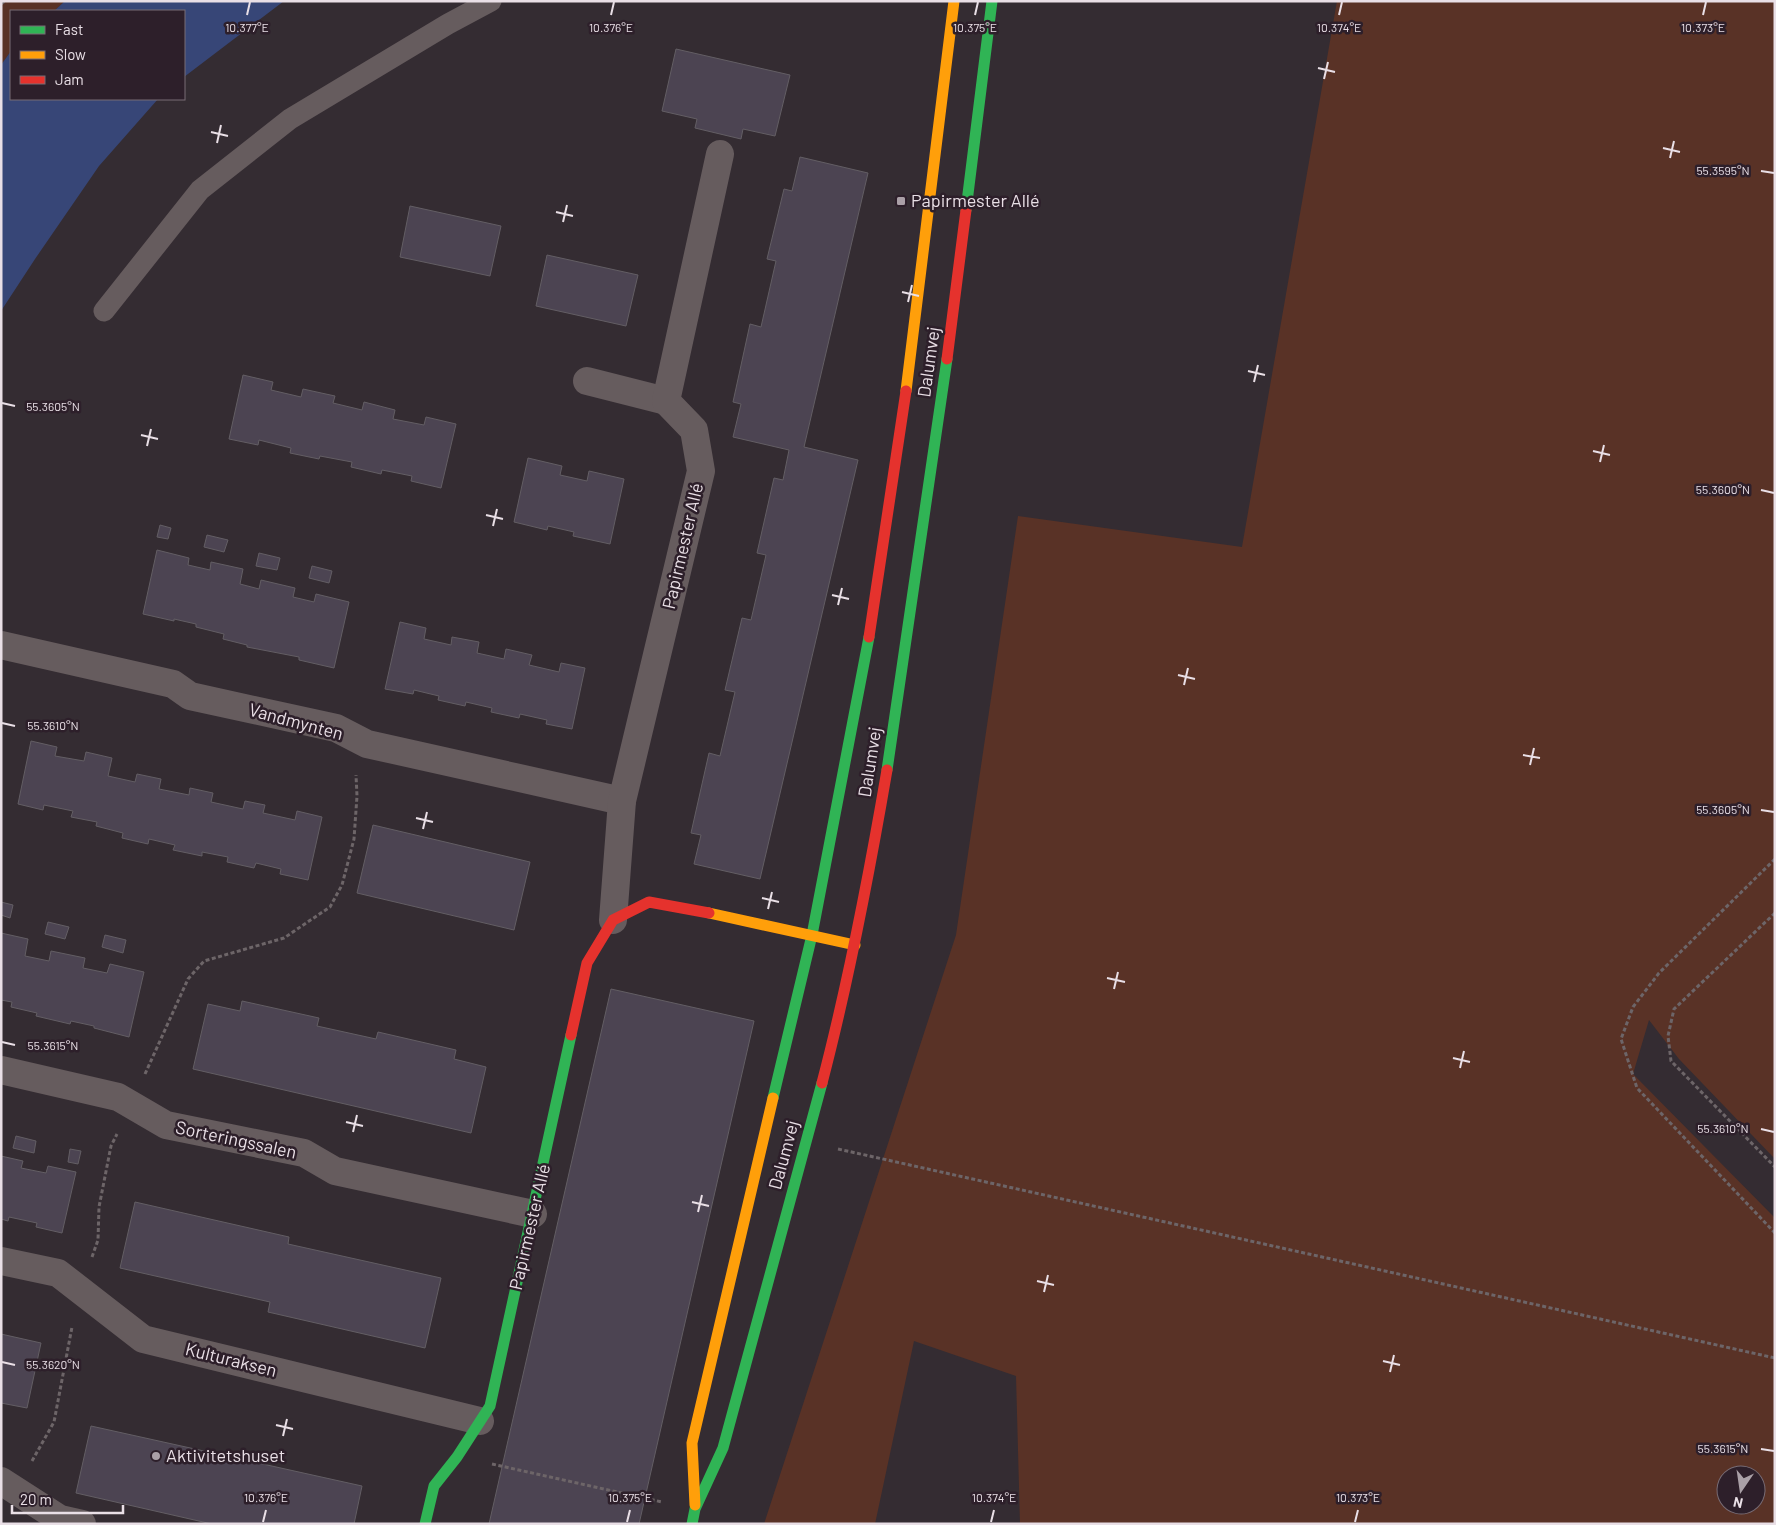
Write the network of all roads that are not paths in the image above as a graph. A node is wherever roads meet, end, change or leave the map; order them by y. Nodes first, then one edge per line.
1 (491, 1) edge
2 (954, 1) edge
3 (992, 1) edge
4 (720, 154) dead end
5 (104, 311) dead end
6 (587, 380) dead end
7 (666, 401) junction
8 (1, 645) edge
9 (622, 801) junction
10 (613, 920) junction
11 (812, 935) junction
12 (855, 945) junction
13 (1, 1070) edge
14 (533, 1214) junction
15 (1, 1261) edge
16 (480, 1421) junction
17 (1, 1480) edge
18 (695, 1509) junction
19 (82, 1524) edge
20 (425, 1524) edge
21 (692, 1524) edge

1 - 5 lane
2 - 11 street, Dalumvej
3 - 12 street, Dalumvej
4 - 7 street
6 - 7 street
7 - 9 street, Papirmester Allé
8 - 9 street, Vandmynten
9 - 10 street, Papirmester Allé
10 - 11 street
10 - 14 street, Papirmester Allé
11 - 12 street
11 - 18 street, Dalumvej
12 - 18 street, Dalumvej
13 - 14 street, Sorteringssalen
14 - 16 street, Papirmester Allé
15 - 16 street, Kulturaksen
16 - 20 street, Papirmester Allé
17 - 19 street
18 - 21 street, Dalumvej

